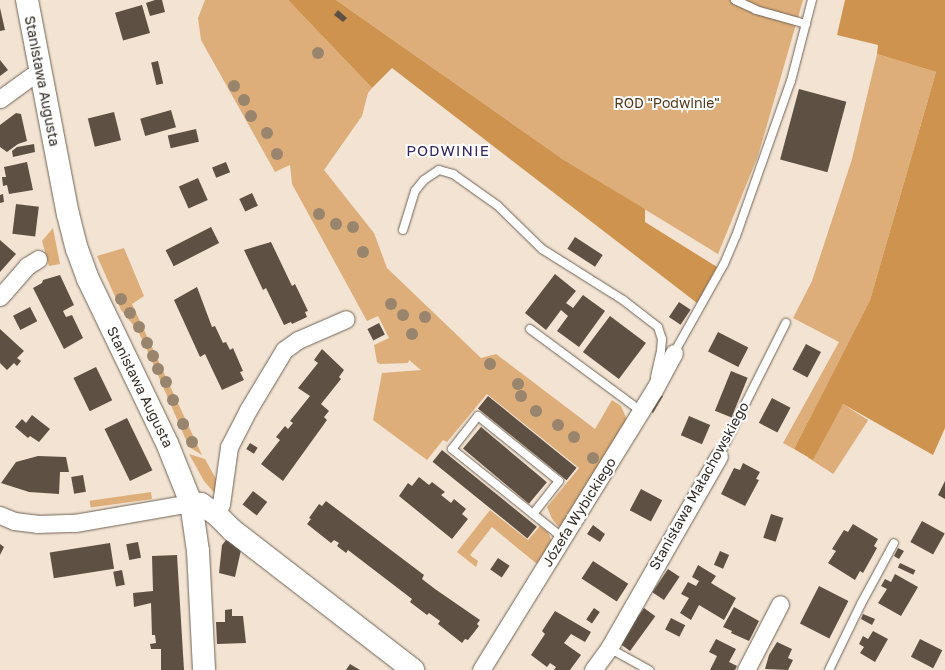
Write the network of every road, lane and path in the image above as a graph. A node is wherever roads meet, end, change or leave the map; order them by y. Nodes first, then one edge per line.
1 (27, 0) edge
2 (736, 0) edge
3 (812, 0) edge
4 (806, 24) junction
5 (41, 74) junction
6 (0, 99) edge
7 (403, 230) dead end
8 (38, 259) dead end
9 (0, 297) edge
10 (346, 319) dead end
11 (786, 323) dead end
12 (530, 329) dead end
13 (674, 353) joint
14 (650, 396) junction
15 (641, 411) junction
16 (719, 456) joint
17 (191, 503) junction
18 (216, 514) junction
19 (533, 514) junction
20 (0, 515) edge
21 (232, 530) junction
22 (563, 538) junction
23 (894, 543) dead end
24 (198, 551) junction
25 (780, 604) dead end
26 (609, 648) junction
27 (204, 670) edge
28 (413, 670) edge
29 (481, 670) edge
30 (593, 670) edge
31 (649, 670) edge
32 (746, 670) edge
33 (829, 670) edge

1 - 5 main road, Stanisława Augusta
2 - 4 lane
3 - 4 lane
4 - 13 lane
5 - 6 street
5 - 17 main road, Stanisława Augusta
7 - 14 lane
8 - 9 street
10 - 18 street
11 - 16 lane, Stanisława Małachowskiego
12 - 15 lane
13 - 14 street, Józefa Wybickiego
14 - 15 street, Józefa Wybickiego
15 - 22 street, Józefa Wybickiego
16 - 26 street, Stanisława Małachowskiego
17 - 18 main road
17 - 20 street
17 - 24 main road, Stanisława Augusta
18 - 21 main road
19 - 19 lane
19 - 22 lane
21 - 24 main road
21 - 28 main road
22 - 29 street, Józefa Wybickiego
23 - 33 lane
24 - 27 main road, Stanisława Augusta
25 - 32 street
26 - 30 street, Stanisława Małachowskiego
26 - 31 lane

